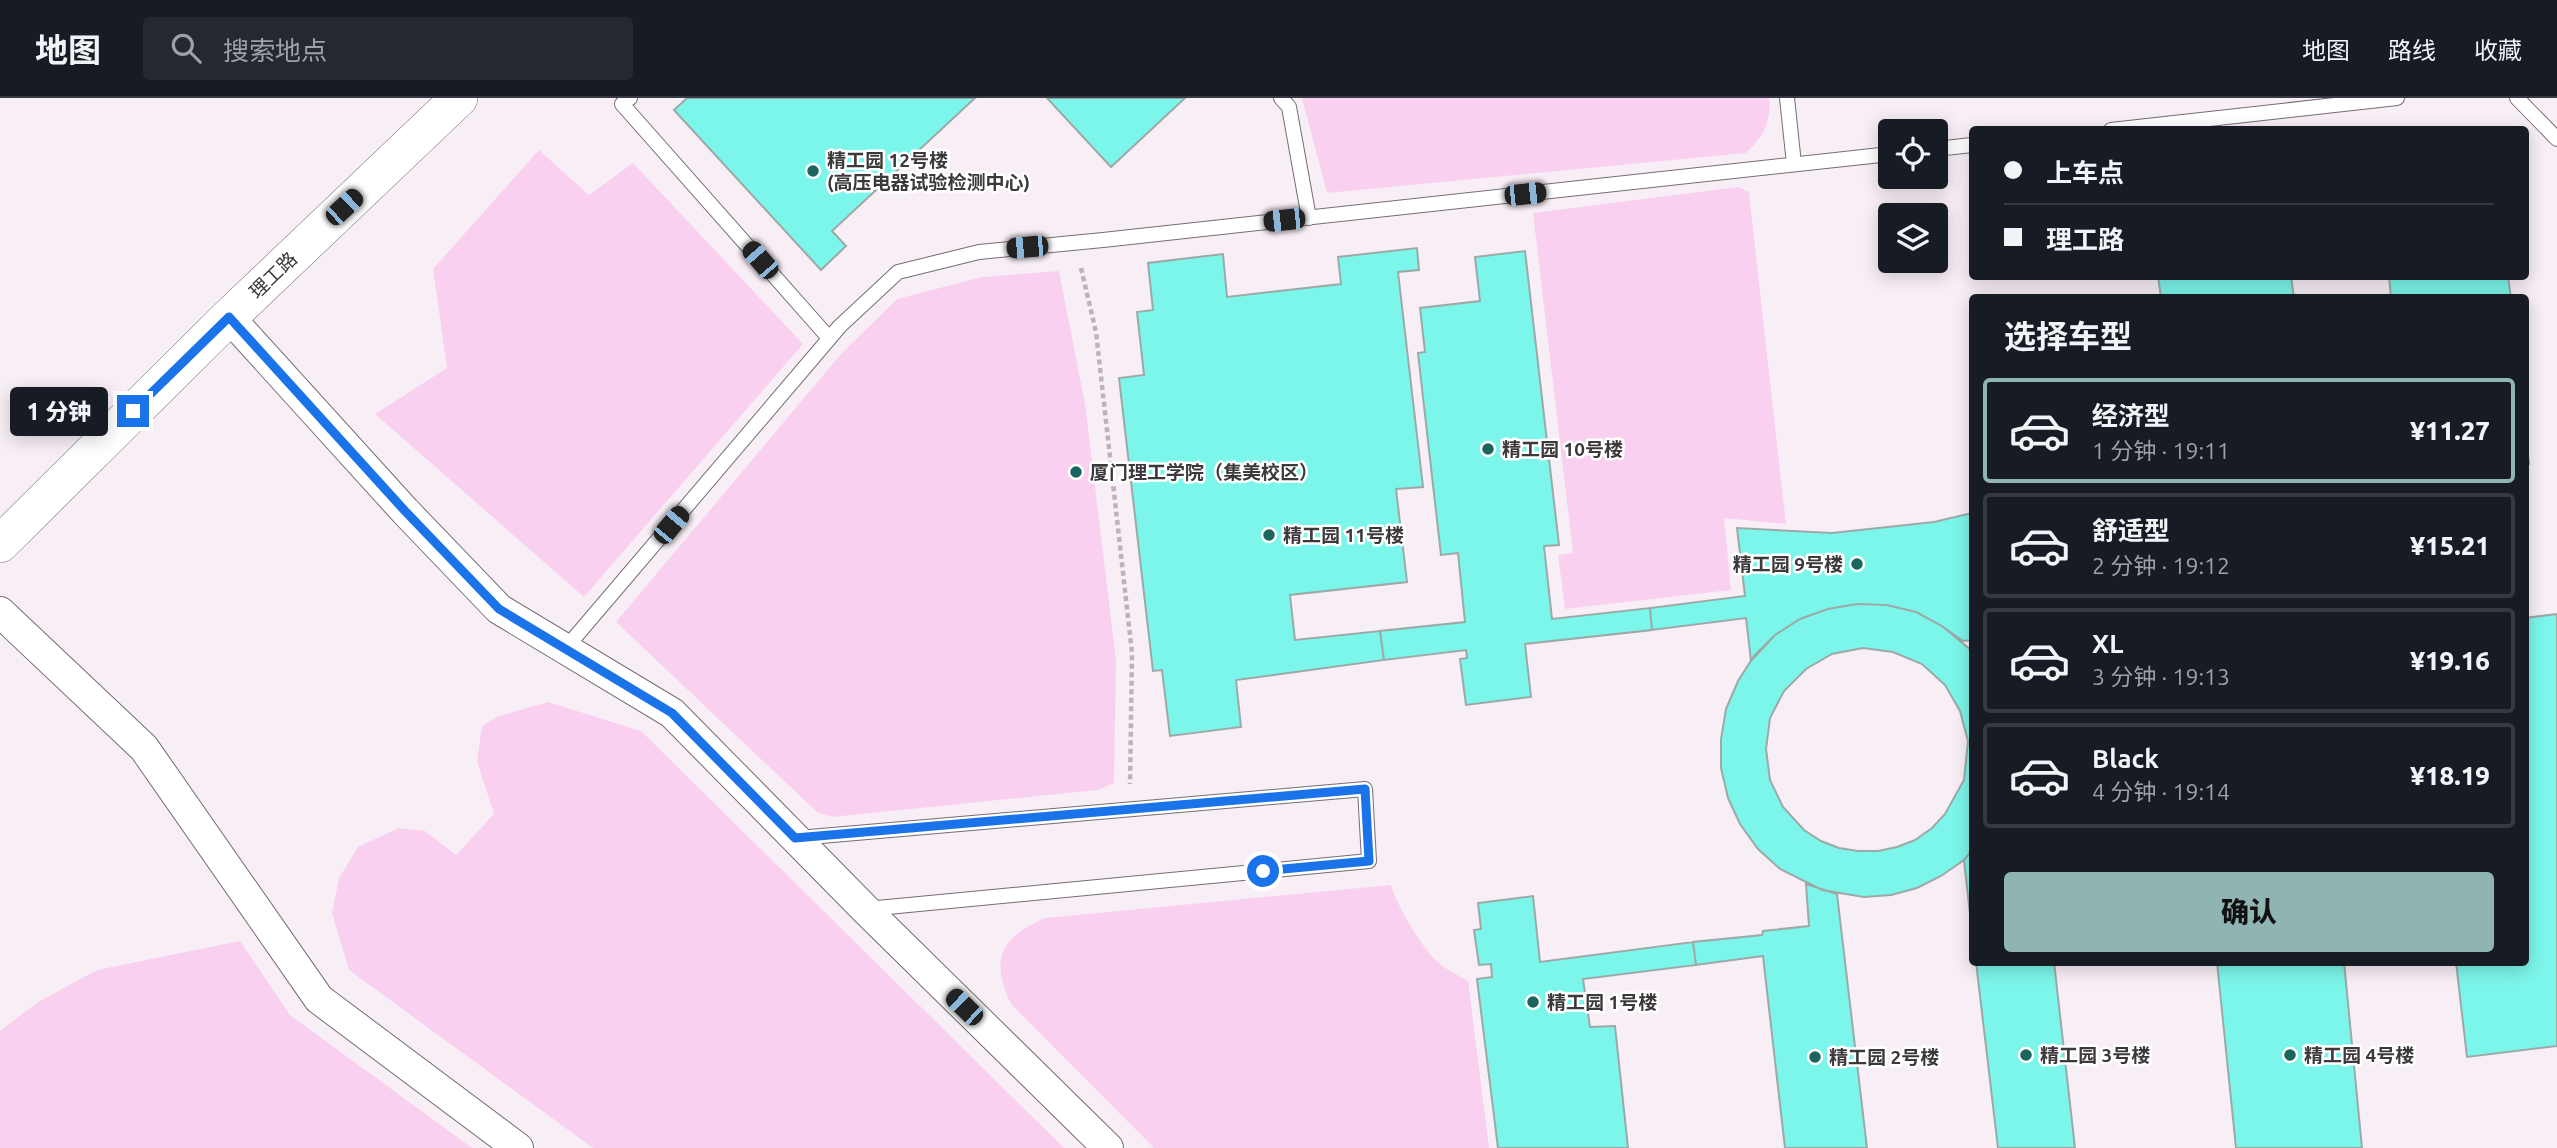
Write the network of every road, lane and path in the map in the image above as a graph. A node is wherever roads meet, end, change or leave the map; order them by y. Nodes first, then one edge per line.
1 (459, 98) edge
2 (629, 98) edge
3 (1282, 98) edge
4 (1787, 98) edge
5 (2397, 98) edge
6 (2517, 98) edge
7 (2296, 104) edge
8 (2139, 126) edge
9 (2557, 139) edge
10 (1969, 145) edge
11 (1948, 148) edge
12 (1878, 155) edge
13 (1794, 164) junction
14 (1309, 218) junction
15 (1076, 243) junction
16 (229, 317) junction
17 (829, 338) junction
18 (0, 544) edge
19 (0, 612) edge
20 (565, 649) junction
21 (1129, 810) junction
22 (795, 838) junction
23 (866, 910) junction
24 (519, 1148) edge
25 (1108, 1148) edge

1 - 16 street, 理工路
2 - 17 lane
3 - 14 lane
4 - 13 lane
5 - 7 lane
6 - 9 lane
7 - 8 lane
10 - 11 lane
12 - 13 lane
13 - 14 lane
14 - 15 lane
15 - 17 lane
15 - 21 path
16 - 18 street, 理工路
16 - 20 street
17 - 20 lane
19 - 24 street
20 - 22 street
21 - 22 lane
21 - 23 lane
22 - 23 street
23 - 25 street

